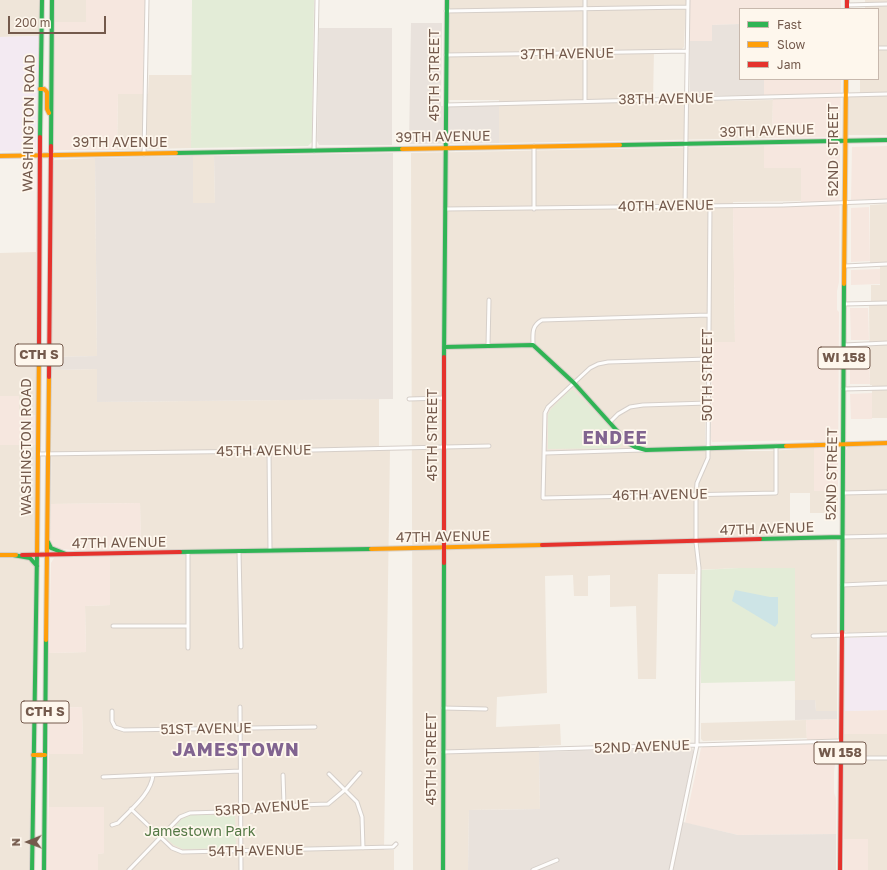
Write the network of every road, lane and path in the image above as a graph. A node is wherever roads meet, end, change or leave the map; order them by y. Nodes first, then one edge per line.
1 (42, 0) edge
2 (52, 0) edge
3 (147, 0) edge
4 (316, 0) edge
5 (447, 0) edge
6 (586, 0) edge
7 (688, 0) edge
8 (887, 4) edge
9 (847, 5) edge
10 (688, 7) junction
11 (585, 9) junction
12 (446, 11) junction
13 (687, 52) junction
14 (585, 53) junction
15 (446, 55) junction
16 (846, 80) edge
17 (40, 89) junction
18 (887, 94) edge
19 (846, 95) junction
20 (687, 99) junction
21 (585, 101) junction
22 (446, 105) junction
23 (50, 117) junction
24 (845, 140) junction
25 (887, 140) edge
26 (686, 144) junction
27 (534, 146) junction
28 (446, 148) junction
29 (314, 151) junction
30 (144, 154) junction
31 (39, 155) junction
32 (50, 155) junction
33 (0, 156) edge
34 (887, 201) edge
35 (845, 203) junction
36 (710, 205) junction
37 (685, 206) junction
38 (534, 208) junction
39 (445, 209) junction
40 (887, 264) edge
41 (844, 266) junction
42 (489, 300) dead end
43 (887, 303) edge
44 (844, 304) junction
45 (709, 315) junction
46 (887, 343) edge
47 (844, 344) junction
48 (488, 346) junction
49 (533, 346) junction
50 (444, 347) junction
51 (709, 359) junction
52 (574, 383) junction
53 (887, 388) edge
54 (843, 389) junction
55 (444, 398) junction
56 (409, 399) dead end
57 (708, 403) junction
58 (610, 422) junction
59 (887, 443) edge
60 (843, 444) junction
61 (444, 446) junction
62 (489, 446) dead end
63 (776, 446) junction
64 (708, 448) junction
65 (646, 450) junction
66 (269, 451) junction
67 (545, 453) junction
68 (38, 454) junction
69 (48, 454) junction
70 (887, 492) edge
71 (842, 493) junction
72 (696, 495) junction
73 (887, 536) edge
74 (842, 537) junction
75 (48, 541) junction
76 (696, 542) junction
77 (444, 548) junction
78 (270, 550) junction
79 (239, 551) junction
80 (188, 553) junction
81 (37, 554) junction
82 (66, 554) junction
83 (0, 555) edge
84 (13, 555) junction
85 (47, 555) junction
86 (37, 568) junction
87 (887, 583) edge
88 (842, 585) junction
89 (113, 626) dead end
90 (187, 626) junction
91 (887, 634) edge
92 (842, 635) junction
93 (813, 636) dead end
94 (241, 647) dead end
95 (188, 648) dead end
96 (240, 707) dead end
97 (443, 708) junction
98 (486, 709) dead end
99 (112, 711) dead end
100 (315, 727) dead end
101 (240, 728) junction
102 (840, 741) junction
103 (698, 745) junction
104 (443, 752) junction
105 (33, 755) junction
106 (45, 755) junction
107 (840, 758) junction
108 (887, 758) edge
109 (240, 771) junction
110 (360, 773) dead end
111 (153, 774) junction
112 (329, 774) dead end
113 (283, 775) dead end
114 (103, 777) dead end
115 (346, 789) junction
116 (284, 805) junction
117 (131, 809) junction
118 (240, 812) junction
119 (112, 825) dead end
120 (161, 837) junction
121 (396, 844) dead end
122 (363, 848) junction
123 (240, 851) junction
124 (557, 860) dead end
125 (32, 870) edge
126 (44, 870) edge
127 (129, 870) edge
128 (240, 870) edge
129 (443, 870) edge
130 (533, 870) edge
131 (671, 870) edge
132 (840, 870) edge

1 - 17 main road, WASHINGTON ROAD
2 - 23 main road, WASHINGTON ROAD
3 - 30 street
4 - 29 street
5 - 12 main road, 45TH STREET
6 - 11 street
7 - 10 street
8 - 9 street
10 - 11 street
10 - 13 street
11 - 12 street
11 - 14 street
12 - 15 main road, 45TH STREET
13 - 14 street, 37TH AVENUE
13 - 20 street
14 - 15 street, 37TH AVENUE
14 - 21 street
15 - 22 main road, 45TH STREET
16 - 19 main road, 52ND STREET / WI 158
17 - 23 main road
17 - 31 main road, WASHINGTON ROAD
18 - 19 street, 38TH AVENUE
19 - 20 street, 38TH AVENUE
19 - 24 main road, 52ND STREET / WI 158
20 - 21 street, 38TH AVENUE
20 - 26 street
21 - 22 street, 38TH AVENUE
22 - 28 main road, 45TH STREET
23 - 32 main road, WASHINGTON ROAD
24 - 25 main road, 39TH AVENUE
24 - 26 main road, 39TH AVENUE
24 - 35 main road, 52ND STREET / WI 158
26 - 27 main road, 39TH AVENUE
26 - 37 street
27 - 28 main road, 39TH AVENUE
27 - 38 street
28 - 29 main road, 39TH AVENUE
28 - 39 main road, 45TH STREET
29 - 30 main road, 39TH AVENUE
30 - 32 main road, 39TH AVENUE
31 - 32 main road, 39TH AVENUE
31 - 33 main road, 39TH AVENUE
31 - 68 main road, WASHINGTON ROAD / CTH S
32 - 69 main road, WASHINGTON ROAD / CTH S
34 - 35 street, 40TH AVENUE
35 - 36 street, 40TH AVENUE
35 - 41 main road, 52ND STREET / WI 158
36 - 37 street, 40TH AVENUE
36 - 45 street, 50TH STREET
37 - 38 street, 40TH AVENUE
38 - 39 street, 40TH AVENUE
39 - 50 main road, 45TH STREET
40 - 41 street
41 - 44 main road, 52ND STREET / WI 158
42 - 48 street
43 - 44 street
44 - 47 main road, 52ND STREET / WI 158
45 - 49 street
45 - 51 street, 50TH STREET
46 - 47 street
47 - 54 main road, 52ND STREET / WI 158
48 - 49 main road
48 - 50 main road
49 - 52 main road
50 - 55 main road, 45TH STREET
51 - 52 street
51 - 57 street, 50TH STREET
52 - 58 main road
52 - 67 street
53 - 54 street
54 - 60 main road, 52ND STREET / WI 158
55 - 56 street
55 - 61 main road, 45TH STREET
57 - 58 street
57 - 64 street, 50TH STREET
58 - 65 main road
59 - 60 main road
60 - 63 main road
60 - 71 main road, 52ND STREET / WI 158
61 - 62 street, 45TH AVENUE
61 - 66 street, 45TH AVENUE
61 - 77 main road, 45TH STREET
63 - 64 main road
63 - 72 street, 46TH AVENUE
64 - 65 main road
64 - 72 street, 50TH STREET
65 - 67 street
66 - 69 street, 45TH AVENUE
66 - 78 street
67 - 72 street, 46TH AVENUE
68 - 69 street, 45TH AVENUE
68 - 81 main road, WASHINGTON ROAD / CTH S
69 - 75 main road, WASHINGTON ROAD / CTH S
70 - 71 street
71 - 74 main road, 52ND STREET / WI 158
72 - 76 street, 50TH STREET
73 - 74 street, 47TH AVENUE
74 - 76 main road, 47TH AVENUE
74 - 88 main road, 52ND STREET / WI 158
75 - 82 main road
75 - 85 main road, WASHINGTON ROAD / CTH S
76 - 77 main road, 47TH AVENUE
76 - 103 street, 50TH STREET
77 - 78 main road, 47TH AVENUE
77 - 97 main road, 45TH STREET
78 - 79 main road, 47TH AVENUE
79 - 80 main road, 47TH AVENUE
79 - 94 street
80 - 82 main road, 47TH AVENUE
80 - 90 street
81 - 84 main road, 47TH AVENUE
81 - 85 main road, 47TH AVENUE
81 - 86 main road, WASHINGTON ROAD / CTH S
82 - 85 main road, 47TH AVENUE
83 - 84 main road, 47TH AVENUE
84 - 86 main road
85 - 106 main road, WASHINGTON ROAD / CTH S
86 - 105 main road, WASHINGTON ROAD / CTH S
87 - 88 street
88 - 92 main road, 52ND STREET / WI 158
89 - 90 street
90 - 95 street
91 - 92 street
92 - 93 street
92 - 102 main road, 52ND STREET / WI 158
96 - 101 street
97 - 98 street
97 - 104 main road, 45TH STREET
99 - 101 street, 51ST AVENUE
100 - 101 street, 51ST AVENUE
101 - 109 street
102 - 103 street, 52ND AVENUE
102 - 107 main road, 52ND STREET / WI 158
103 - 104 street, 52ND AVENUE
103 - 131 street
104 - 129 main road, 45TH STREET
105 - 106 main road
105 - 125 main road, WASHINGTON ROAD / CTH S
106 - 126 main road, WASHINGTON ROAD / CTH S
107 - 108 street
107 - 132 main road, 52ND STREET / WI 158
109 - 111 street
109 - 118 street
110 - 115 street, 53RD AVENUE
111 - 114 street
111 - 117 street
112 - 115 street
113 - 116 street
115 - 116 street, 53RD AVENUE
115 - 122 street
116 - 118 street, 53RD AVENUE
117 - 119 street
117 - 120 street, 54TH AVENUE
118 - 120 street, 53RD AVENUE
118 - 123 street
120 - 123 street, 54TH AVENUE
120 - 127 street, 53RD AVENUE
121 - 122 street, 54TH AVENUE
122 - 123 street, 54TH AVENUE
123 - 128 street
124 - 130 street

